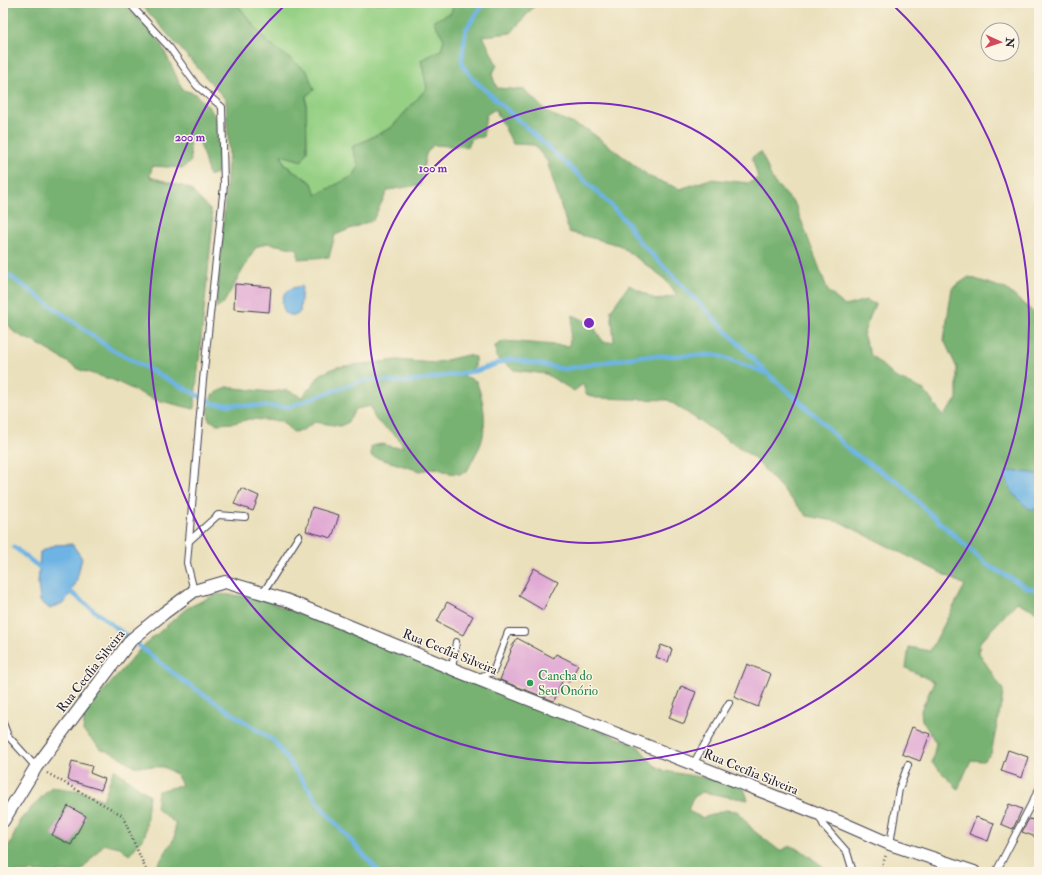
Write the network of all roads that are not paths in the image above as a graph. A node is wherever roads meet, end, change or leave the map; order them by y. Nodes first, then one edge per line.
1 (130, 3) edge
2 (245, 517) dead end
3 (299, 536) dead end
4 (188, 542) junction
5 (194, 591) junction
6 (263, 593) junction
7 (524, 632) dead end
8 (456, 642) dead end
9 (452, 669) junction
10 (475, 678) junction
11 (729, 703) dead end
12 (3, 723) edge
13 (693, 764) junction
14 (908, 765) dead end
15 (36, 767) junction
16 (1039, 789) edge
17 (818, 814) junction
18 (3, 821) edge
19 (890, 844) junction
20 (853, 872) edge
21 (974, 872) edge
22 (996, 872) edge

1 - 4 lane
2 - 4 lane
3 - 6 lane
4 - 5 lane
5 - 6 street, Rua Cecília Silveira
5 - 15 street, Rua Cecília Silveira
6 - 9 street, Rua Cecília Silveira
7 - 10 lane
8 - 9 lane
9 - 10 street, Rua Cecília Silveira
10 - 13 street, Rua Cecília Silveira
11 - 13 lane
12 - 15 lane
13 - 17 street, Rua Cecília Silveira
14 - 19 lane
15 - 18 street, Rua Cecília Silveira
16 - 22 lane
17 - 19 street, Rua Cecília Silveira
17 - 20 lane
19 - 21 street, Rua Cecília Silveira

